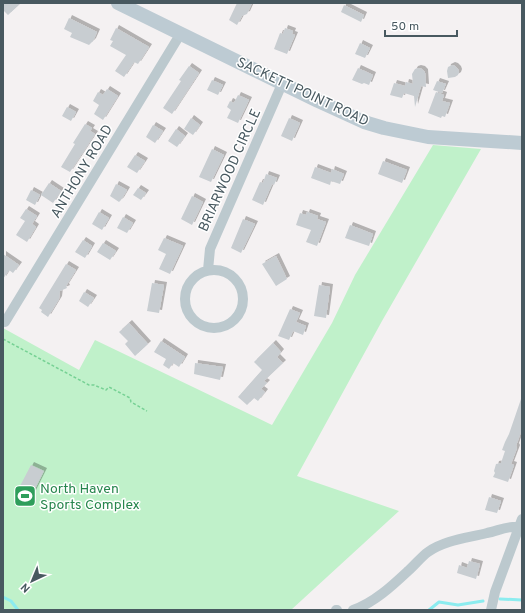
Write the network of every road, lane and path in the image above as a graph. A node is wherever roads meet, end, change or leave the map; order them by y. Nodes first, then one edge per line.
1 (118, 3) edge
2 (181, 33) junction
3 (282, 84) junction
4 (522, 143) edge
5 (208, 270) junction
6 (5, 322) dead end
7 (3, 339) edge
8 (147, 411) dead end
9 (521, 523) edge
10 (353, 610) edge
11 (491, 610) edge

1 - 2 street, SACKETT POINT ROAD
2 - 3 street, SACKETT POINT ROAD
2 - 6 street, ANTHONY ROAD
3 - 4 street, SACKETT POINT ROAD
3 - 5 street, BRIARWOOD CIRCLE
5 - 5 street
7 - 8 path
9 - 10 street
9 - 11 street

